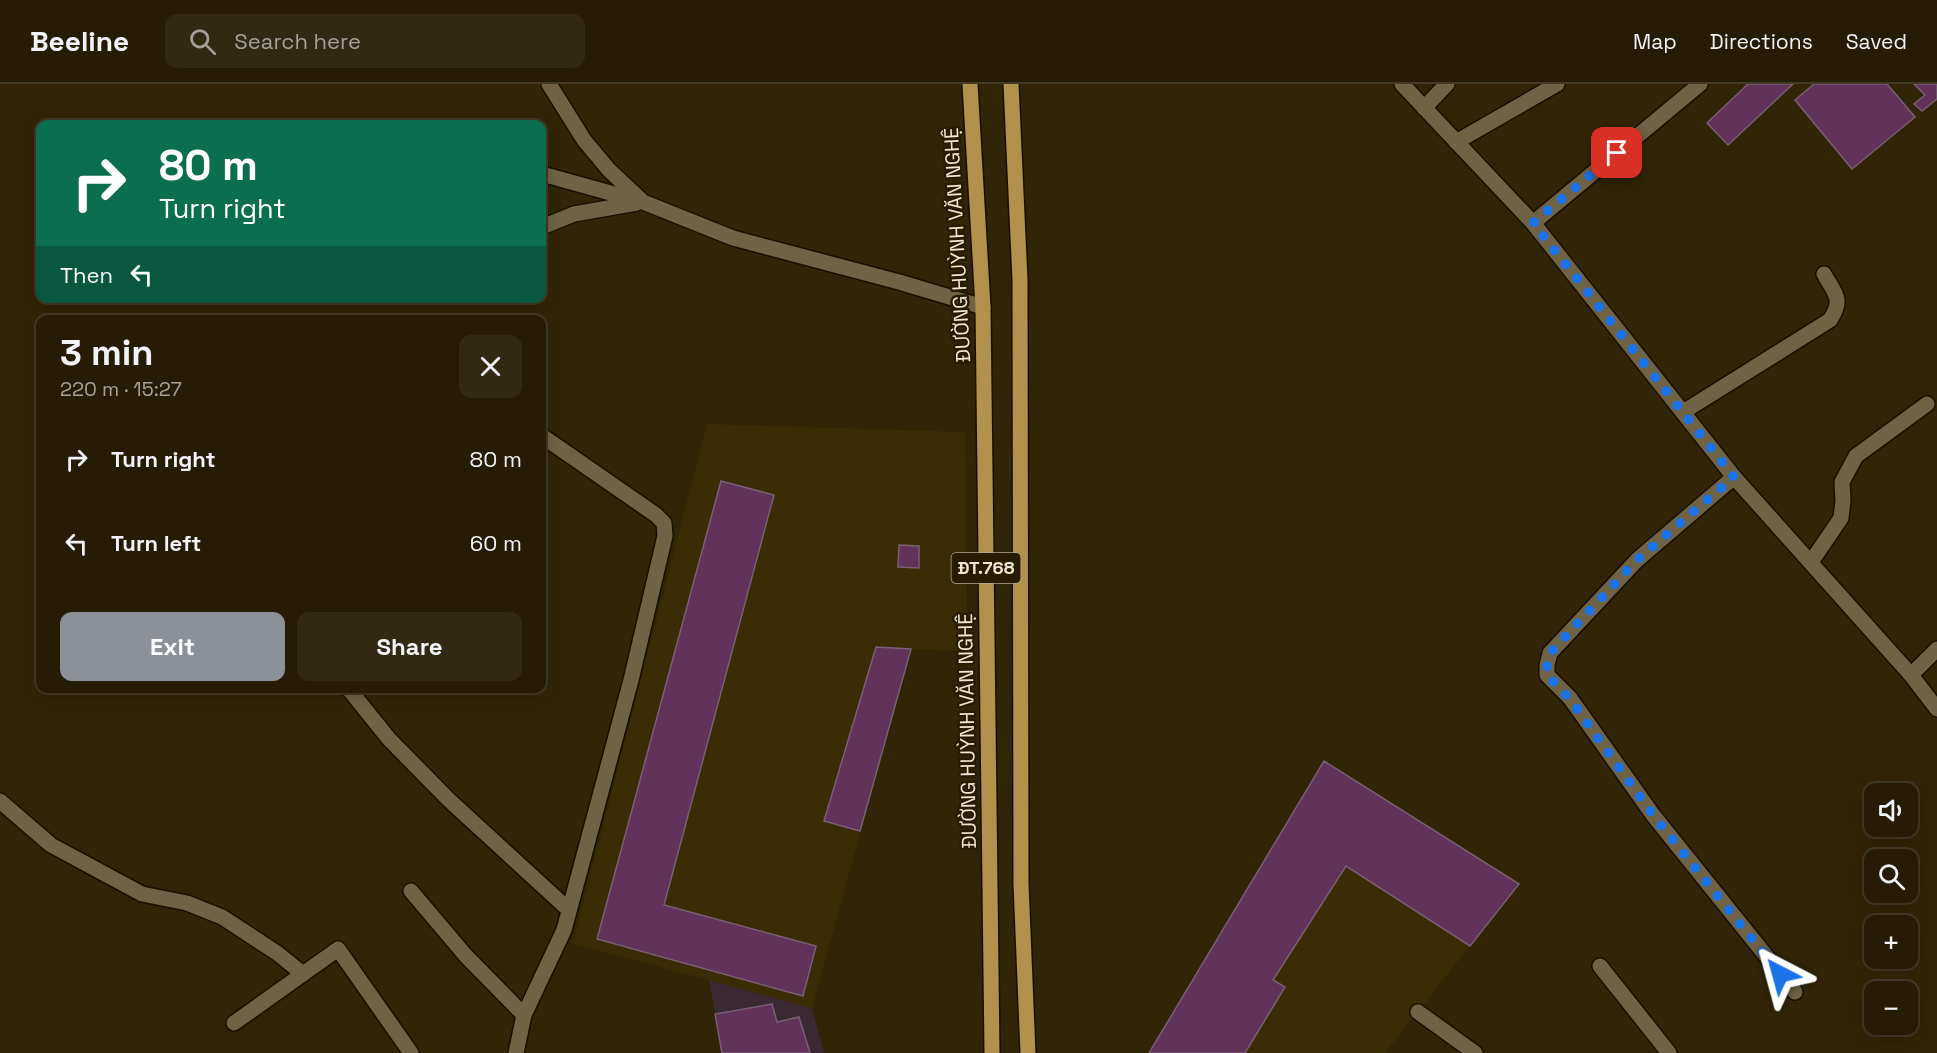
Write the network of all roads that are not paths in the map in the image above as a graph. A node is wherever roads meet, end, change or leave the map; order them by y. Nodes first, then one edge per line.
1 (549, 84) edge
2 (970, 84) edge
3 (1011, 84) edge
4 (1402, 84) edge
5 (1447, 84) edge
6 (1557, 84) edge
7 (1700, 84) edge
8 (1424, 108) junction
9 (1456, 142) junction
10 (546, 175) edge
11 (643, 202) junction
12 (1533, 223) junction
13 (546, 225) edge
14 (1824, 274) dead end
15 (983, 307) junction
16 (1927, 404) dead end
17 (1683, 412) junction
18 (546, 439) edge
19 (1734, 477) junction
20 (1811, 562) junction
21 (1937, 649) edge
22 (1911, 675) junction
23 (352, 693) edge
24 (1937, 709) edge
25 (0, 801) edge
26 (411, 891) dead end
27 (569, 910) junction
28 (1600, 966) dead end
29 (303, 974) junction
30 (1794, 992) dead end
31 (1418, 1012) dead end
32 (524, 1015) junction
33 (234, 1023) dead end
34 (411, 1053) edge
35 (516, 1053) edge
36 (992, 1053) edge
37 (1028, 1053) edge
38 (1475, 1053) edge
39 (1669, 1053) edge

1 - 11 street
2 - 15 main road, ĐƯỜNG HUỲNH VĂN NGHỆ / ĐT.768
3 - 37 main road, ĐT.768
4 - 8 street
5 - 8 street
6 - 9 street
7 - 12 street
8 - 9 street
9 - 12 street
10 - 11 street
11 - 13 street
11 - 15 street
12 - 17 street
14 - 17 street
15 - 36 main road, ĐƯỜNG HUỲNH VĂN NGHỆ / ĐT.768
16 - 20 street
17 - 19 street
18 - 27 street
19 - 20 street
19 - 30 street
20 - 22 street
21 - 22 street
22 - 24 street
23 - 27 street
25 - 29 street
26 - 32 street
27 - 32 street
28 - 39 street
29 - 33 street
29 - 34 street
31 - 38 street
32 - 35 street

